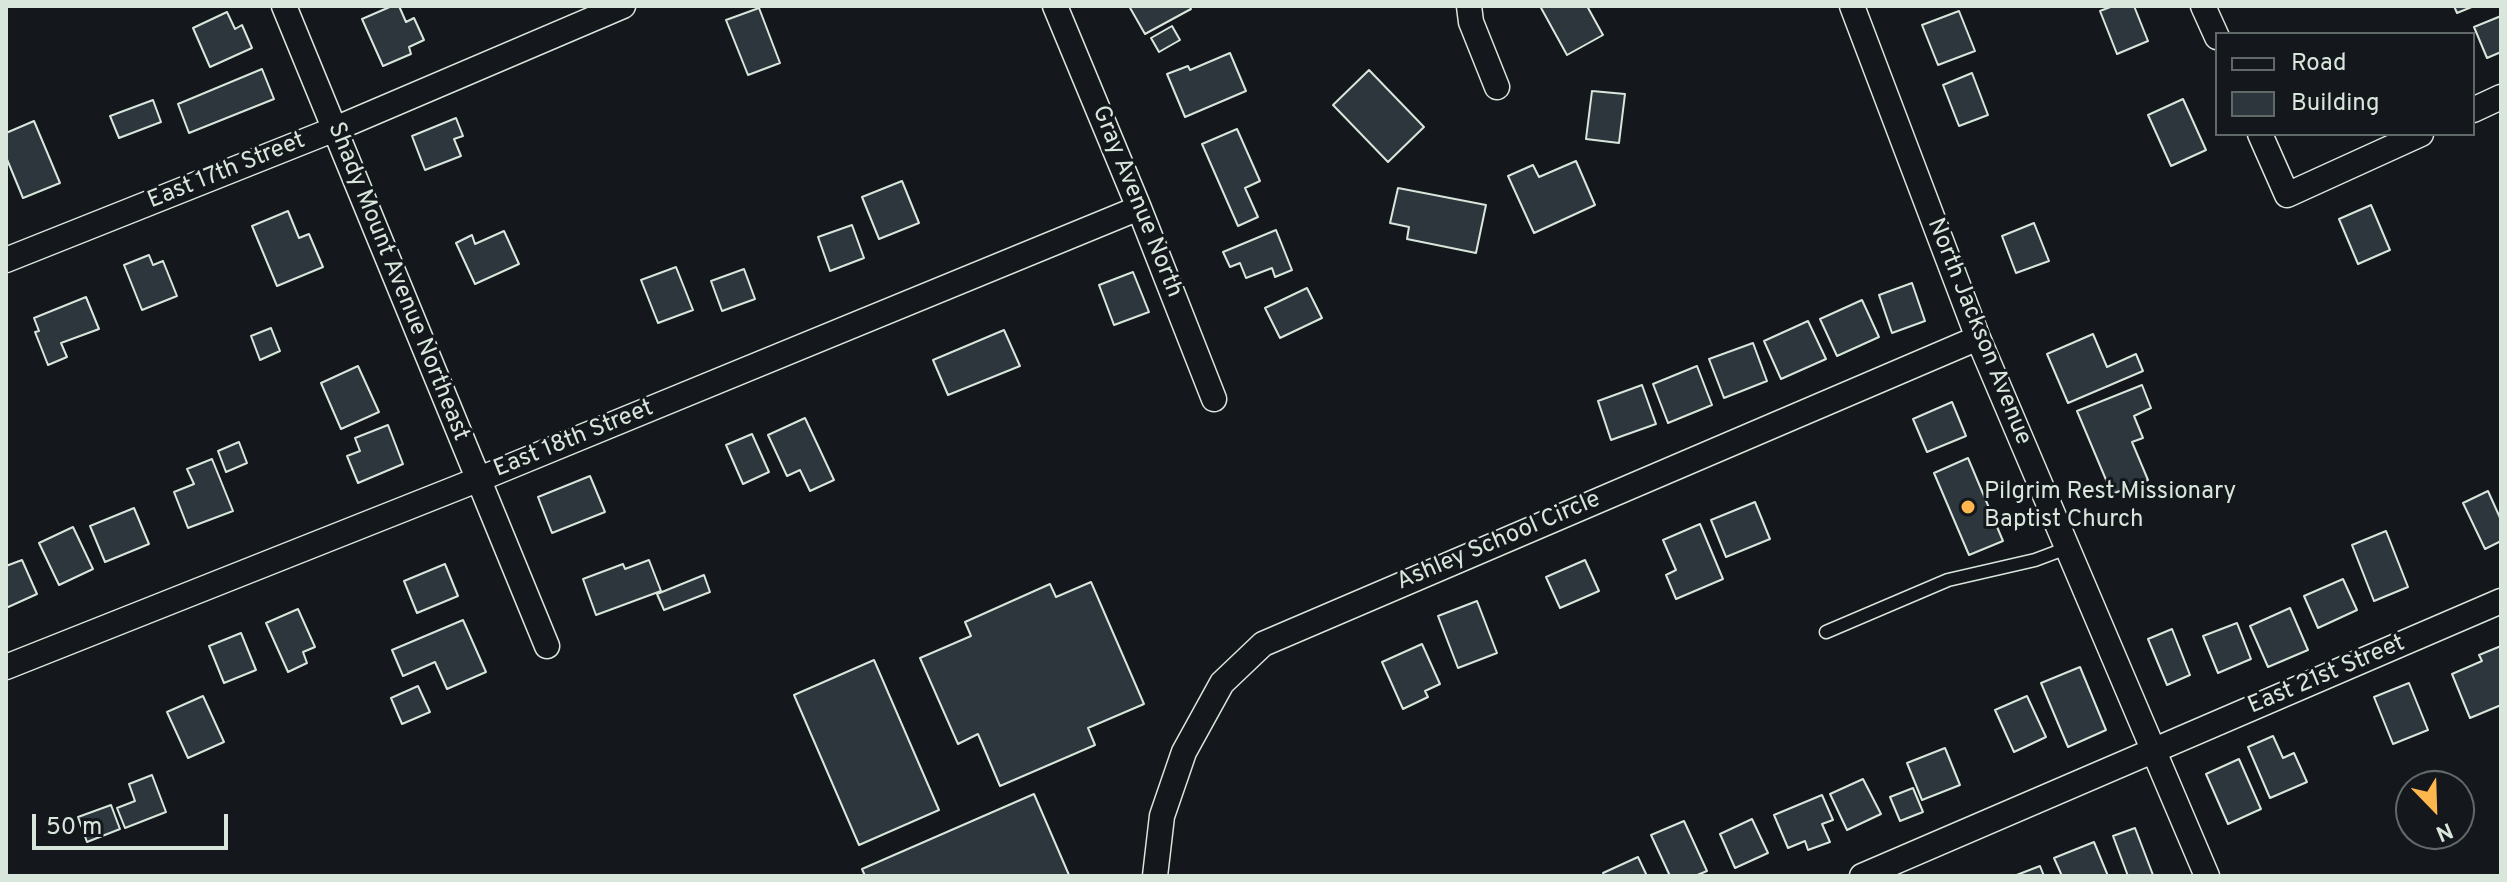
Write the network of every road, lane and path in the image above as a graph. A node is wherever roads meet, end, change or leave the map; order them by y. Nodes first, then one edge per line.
1 (284, 6) edge
2 (623, 6) edge
3 (1055, 6) edge
4 (1469, 6) edge
5 (1852, 6) edge
6 (2203, 6) edge
7 (2215, 33) edge
8 (1497, 87) dead end
9 (2501, 97) edge
10 (2475, 109) edge
11 (335, 129) junction
12 (2261, 136) edge
13 (2417, 136) edge
14 (1139, 208) junction
15 (6, 260) edge
16 (1978, 338) junction
17 (1214, 399) dead end
18 (477, 480) junction
19 (2067, 548) junction
20 (2501, 601) edge
21 (1826, 632) dead end
22 (547, 646) dead end
23 (6, 667) edge
24 (2153, 750) junction
25 (1155, 876) edge
26 (1862, 876) edge
27 (2207, 876) edge

1 - 11 street, Shady Mount Avenue Northeast
2 - 11 street, East 17th Street
3 - 14 street, Gray Avenue North
4 - 8 street
5 - 16 street, North Jackson Avenue
6 - 7 street
9 - 10 street
11 - 15 street, East 17th Street
11 - 18 street, Shady Mount Avenue Northeast
12 - 13 street
14 - 17 street, Gray Avenue North
14 - 18 street, East 18th Street
16 - 19 street, North Jackson Avenue
16 - 25 street, Ashley School Circle
18 - 22 street, Shady Mount Avenue Northeast
18 - 23 street, East 18th Street
19 - 21 lane
19 - 24 street, North Jackson Avenue
20 - 24 street, East 21st Street
24 - 26 street
24 - 27 street, North Jackson Avenue

